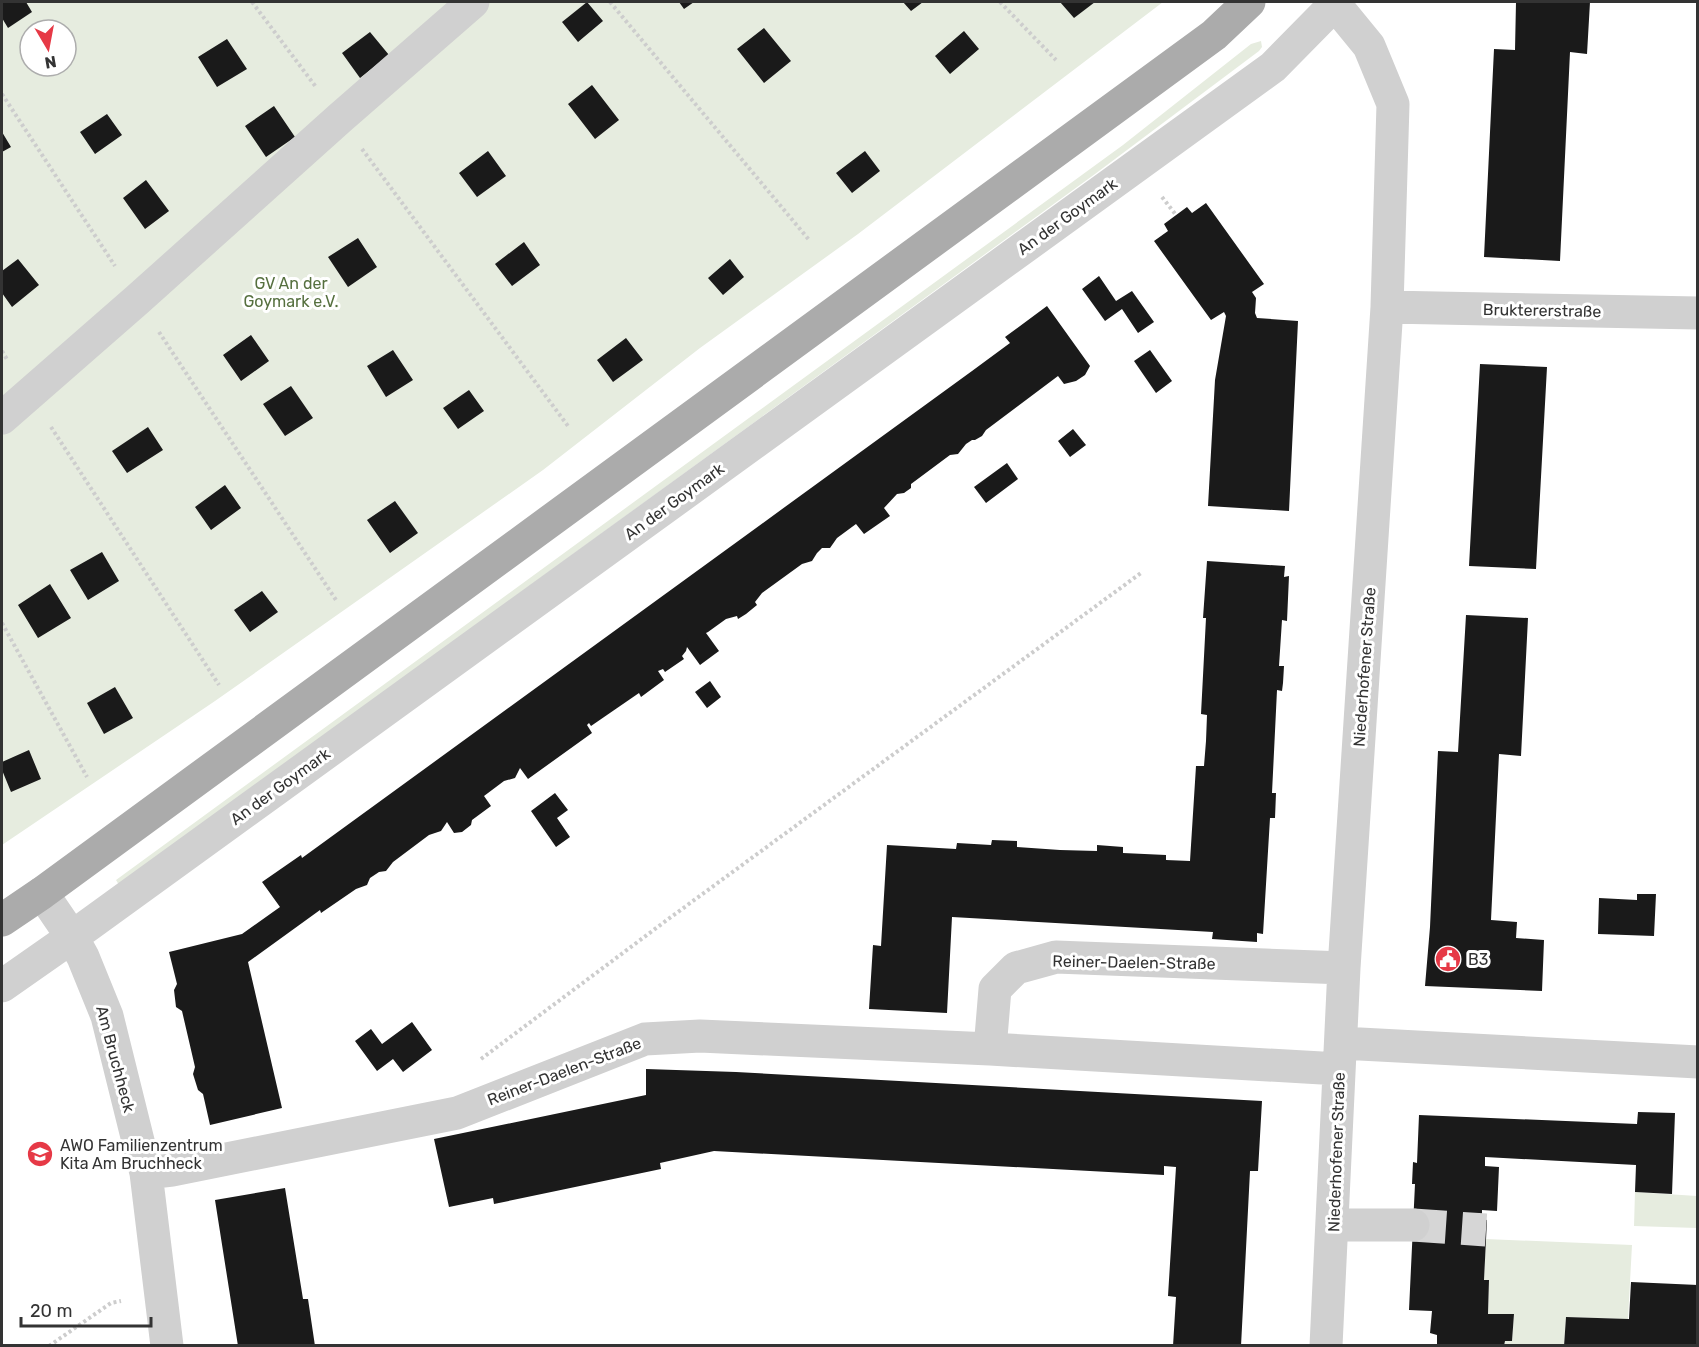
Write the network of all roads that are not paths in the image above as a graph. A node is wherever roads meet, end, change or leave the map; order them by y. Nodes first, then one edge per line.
1 (473, 2) edge
2 (1250, 2) edge
3 (1335, 2) edge
4 (1387, 307) junction
5 (1698, 313) edge
6 (2, 418) edge
7 (42, 893) junction
8 (2, 920) edge
9 (77, 947) junction
10 (1344, 968) junction
11 (2, 986) edge
12 (990, 1049) junction
13 (1340, 1056) junction
14 (1698, 1062) edge
15 (146, 1173) junction
16 (1333, 1225) junction
17 (1413, 1226) tunnel mouth
18 (167, 1346) edge
19 (1326, 1346) edge

1 - 6 street
2 - 7 main road
3 - 4 street, Niederhofener Straße
3 - 9 street, An der Goymark
4 - 5 street, Bruktererstraße
4 - 10 street, Niederhofener Straße
7 - 8 main road
7 - 9 street, Am Bruchheck
9 - 11 street, An der Goymark
9 - 15 street, Am Bruchheck
10 - 12 street, Reiner-Daelen-Straße
10 - 13 street, Niederhofener Straße
12 - 13 street, Reiner-Daelen-Straße
12 - 15 street, Reiner-Daelen-Straße
13 - 14 street, Reiner-Daelen-Straße
13 - 16 street, Niederhofener Straße
15 - 18 street, Am Bruchheck
16 - 17 street
16 - 19 street, Niederhofener Straße

